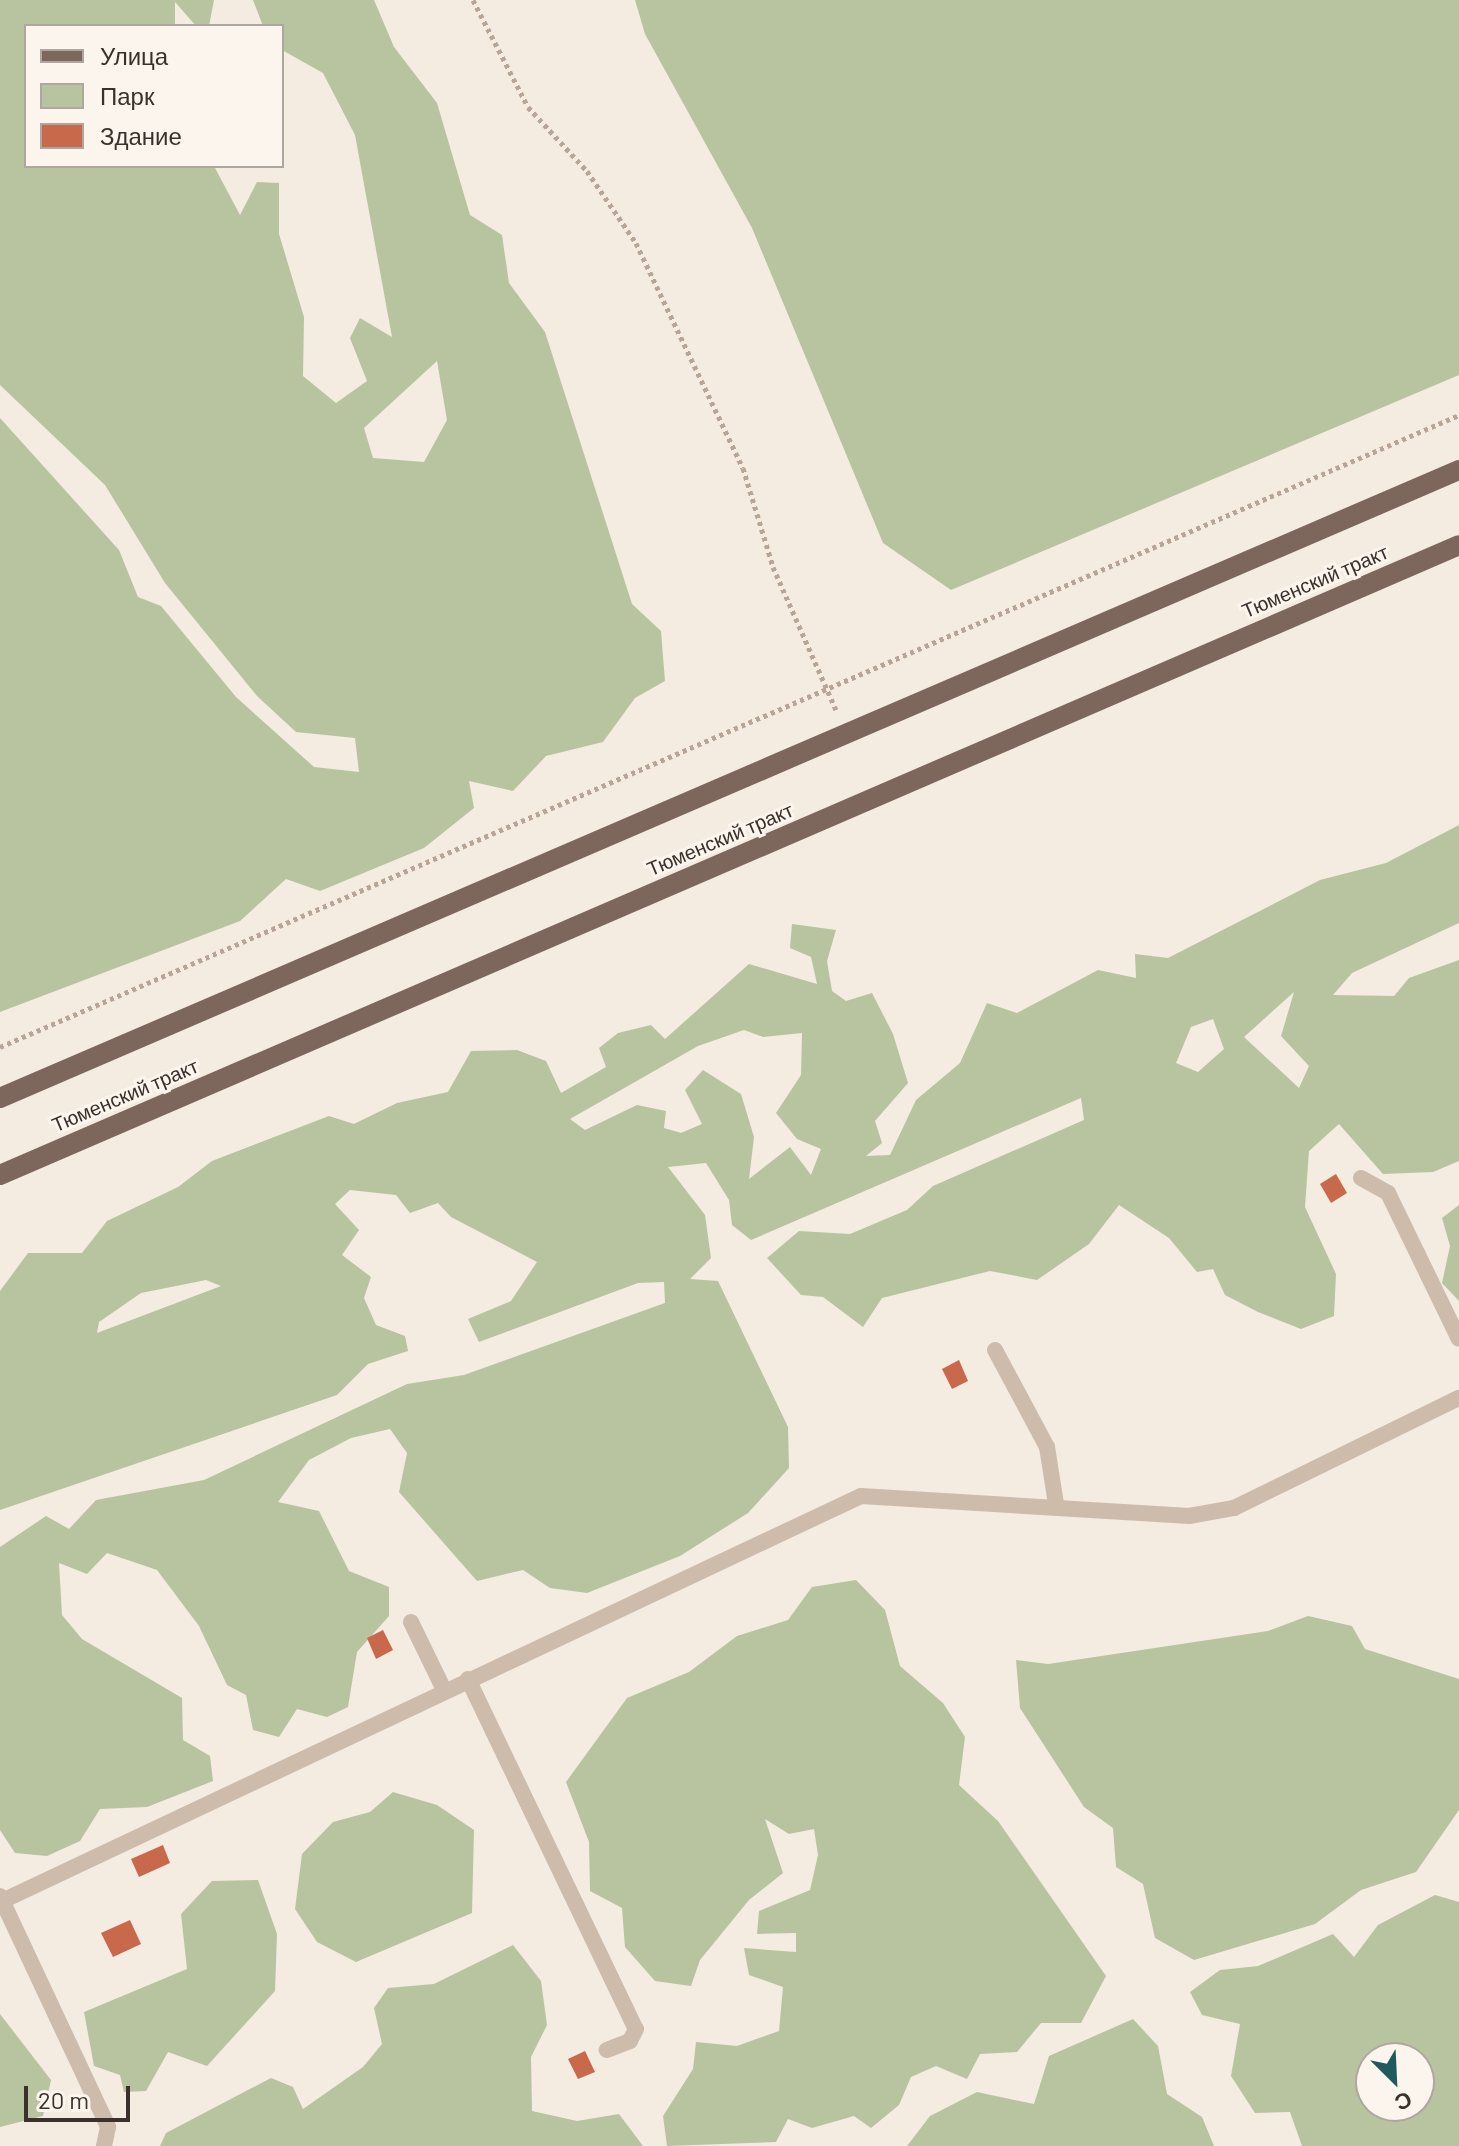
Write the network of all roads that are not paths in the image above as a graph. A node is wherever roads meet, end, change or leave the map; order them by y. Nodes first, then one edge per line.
1 (1459, 470) edge
2 (1459, 545) edge
3 (0, 1098) edge
4 (0, 1175) edge
5 (1361, 1178) dead end
6 (1459, 1339) edge
7 (995, 1350) dead end
8 (1459, 1398) edge
9 (1056, 1504) junction
10 (411, 1622) dead end
11 (468, 1679) junction
12 (444, 1690) junction
13 (1, 1900) edge
14 (607, 2050) dead end
15 (104, 2146) edge

1 - 3 main road
2 - 4 main road, Тюменский тракт
5 - 6 lane
7 - 9 lane
8 - 9 lane
9 - 11 lane
10 - 12 lane
11 - 12 lane
11 - 14 lane
12 - 13 lane
13 - 15 lane

